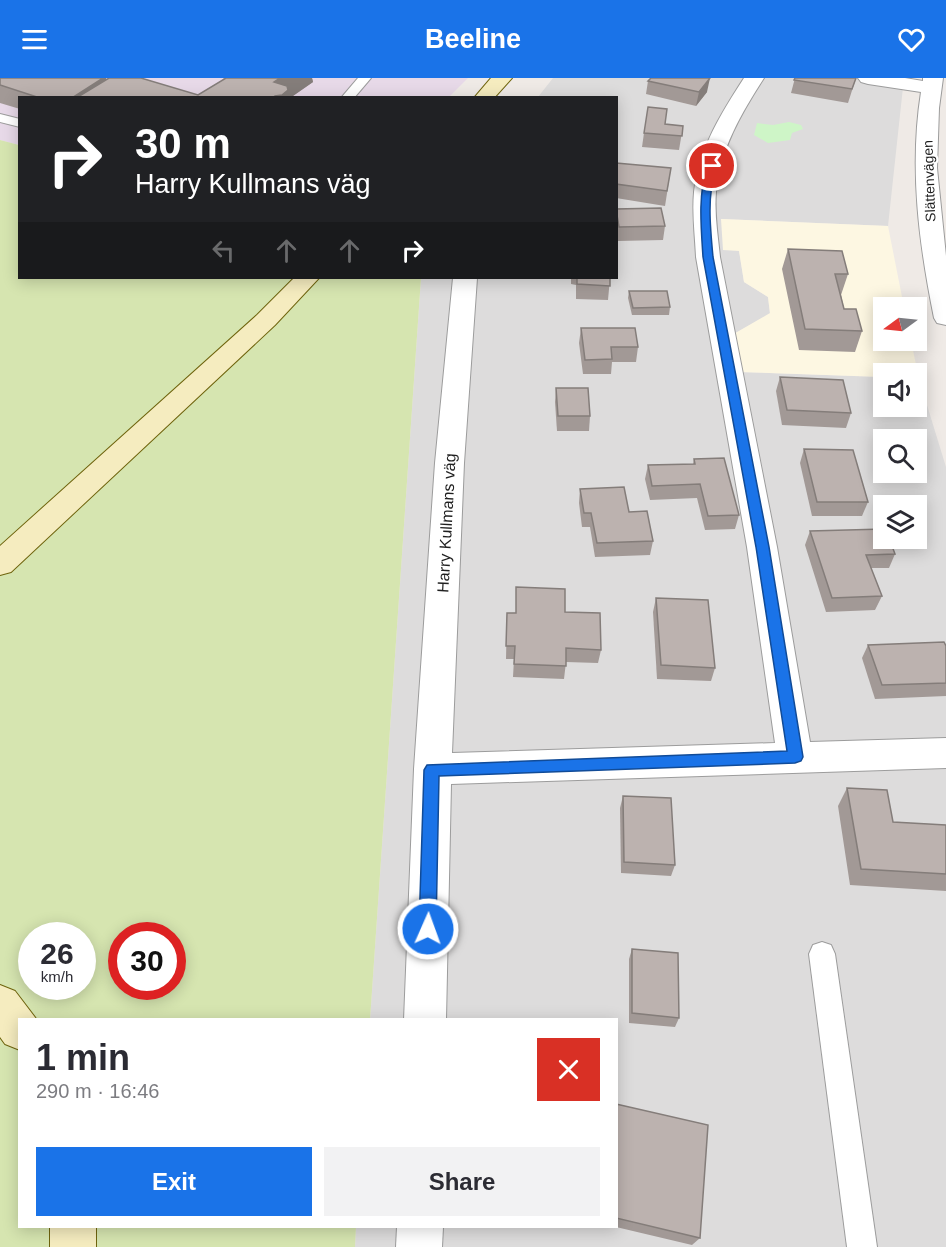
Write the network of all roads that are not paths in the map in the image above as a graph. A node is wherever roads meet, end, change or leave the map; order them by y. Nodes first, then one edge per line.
1 (365, 78) edge
2 (502, 78) edge
3 (754, 78) edge
4 (868, 78) edge
5 (932, 83) edge
6 (349, 96) edge
7 (485, 96) edge
8 (0, 118) edge
9 (18, 122) edge
10 (306, 279) edge
11 (465, 279) edge
12 (946, 318) edge
13 (0, 564) edge
14 (946, 753) edge
15 (795, 757) junction
16 (432, 770) junction
17 (822, 954) dead end
18 (0, 1005) edge
19 (425, 1018) edge
20 (18, 1027) edge
21 (73, 1228) edge
22 (73, 1247) edge
23 (862, 1247) edge

1 - 6 lane
2 - 7 main road
3 - 15 street
4 - 5 street
5 - 12 street, Slättenvägen
8 - 9 lane
10 - 13 main road
11 - 16 street, Harry Kullmans väg
14 - 15 street
15 - 16 street
16 - 19 street, Harry Kullmans väg
17 - 23 lane
18 - 20 main road
21 - 22 main road

